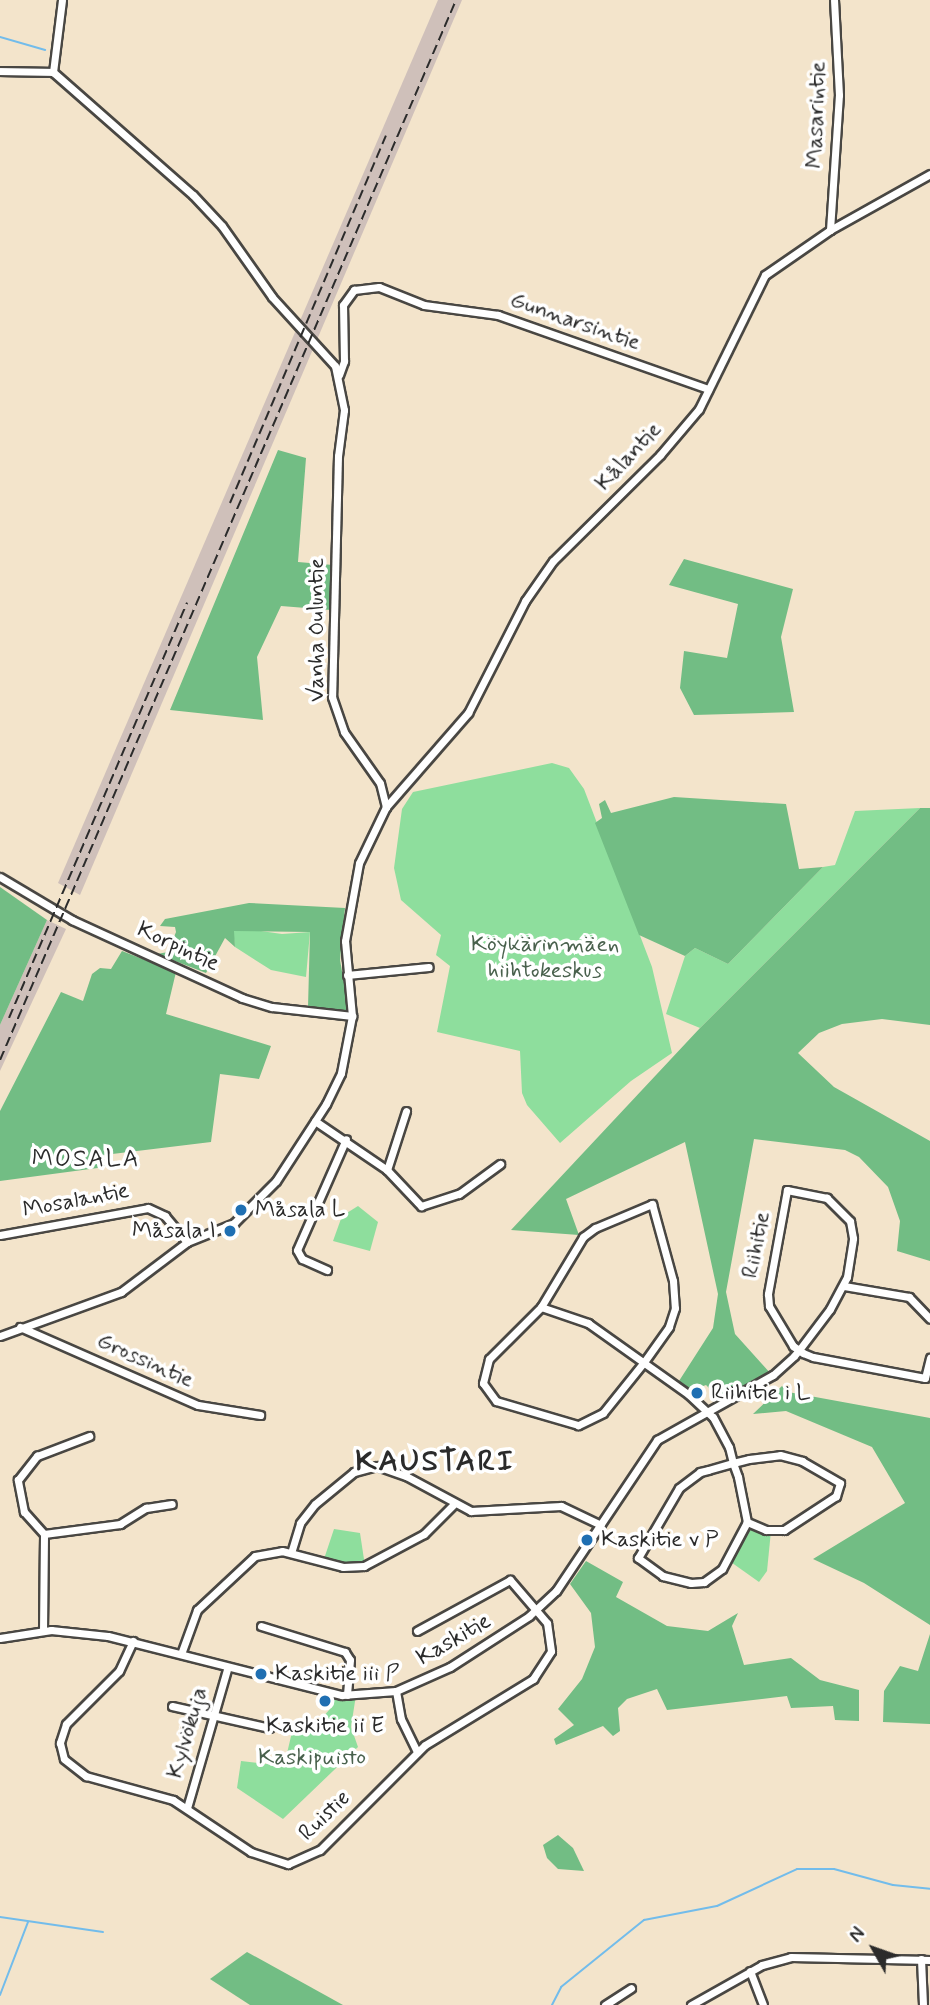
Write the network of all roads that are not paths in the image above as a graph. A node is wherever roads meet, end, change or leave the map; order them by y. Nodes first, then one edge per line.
1 (62, 0) edge
2 (834, 0) edge
3 (0, 71) edge
4 (53, 72) junction
5 (930, 174) edge
6 (830, 230) junction
7 (339, 377) junction
8 (708, 389) junction
9 (386, 807) junction
10 (0, 877) edge
11 (429, 967) dead end
12 (347, 975) junction
13 (352, 1016) junction
14 (406, 1111) dead end
15 (315, 1121) junction
16 (346, 1139) junction
17 (500, 1164) dead end
18 (387, 1170) junction
19 (0, 1235) edge
20 (187, 1242) junction
21 (327, 1270) dead end
22 (844, 1286) junction
23 (541, 1307) junction
24 (930, 1319) edge
25 (19, 1326) junction
26 (0, 1336) edge
27 (799, 1350) junction
28 (930, 1358) edge
29 (644, 1362) junction
30 (707, 1410) junction
31 (260, 1415) dead end
32 (89, 1436) dead end
33 (733, 1463) junction
34 (172, 1504) dead end
35 (453, 1505) junction
36 (747, 1522) junction
37 (601, 1525) junction
38 (44, 1534) junction
39 (291, 1553) junction
40 (535, 1608) junction
41 (261, 1626) dead end
42 (43, 1631) junction
43 (417, 1631) dead end
44 (0, 1638) edge
45 (132, 1641) junction
46 (181, 1654) junction
47 (227, 1669) junction
48 (396, 1691) junction
49 (347, 1695) junction
50 (172, 1706) dead end
51 (213, 1718) junction
52 (270, 1728) dead end
53 (416, 1752) junction
54 (187, 1808) junction
55 (926, 1960) edge
56 (750, 1971) junction
57 (631, 1988) dead end
58 (605, 2005) edge
59 (691, 2005) edge
60 (763, 2005) edge
61 (923, 2005) edge

1 - 4 street
2 - 6 street, Masarintie
3 - 4 street
4 - 7 street, Vanha Ouluntie
5 - 6 street, Kålantie
6 - 8 street, Kålantie
7 - 8 street, Gunnarsintie
7 - 9 street, Vanha Ouluntie
8 - 9 street, Kålantie
9 - 12 street
10 - 13 street, Korpintie
11 - 12 street
12 - 13 street
13 - 15 street
14 - 18 street
15 - 16 street
15 - 20 street
16 - 18 street
16 - 21 street
17 - 18 street
19 - 20 street, Mosalantie
20 - 25 street
22 - 24 street
22 - 27 street, Riihitie
22 - 27 street, Riihitie
23 - 29 street
23 - 29 street
23 - 29 street
25 - 26 street
25 - 31 street, Grossintie
27 - 28 street
27 - 30 street, Riihitie
29 - 30 street
30 - 33 street
30 - 37 street, Kaskitie
32 - 38 street
33 - 36 street
33 - 36 street
33 - 36 street
34 - 38 street
35 - 37 street
35 - 39 street
35 - 39 street
37 - 40 street, Kaskitie
38 - 42 street
39 - 46 street
40 - 43 street
40 - 48 street, Kaskitie
40 - 53 street, Ruistie
41 - 49 street
42 - 44 street, Kaskitie
42 - 45 street, Kaskitie
45 - 46 street, Kaskitie
45 - 54 street, Ruistie
46 - 47 street, Kaskitie
47 - 49 street, Kaskitie
47 - 51 street, Kylvökuja
48 - 49 street, Kaskitie
48 - 53 street
50 - 51 street
51 - 52 street
51 - 54 street, Kylvökuja
53 - 54 street, Ruistie
55 - 56 street
55 - 61 street
56 - 59 street
56 - 60 street
57 - 58 street

